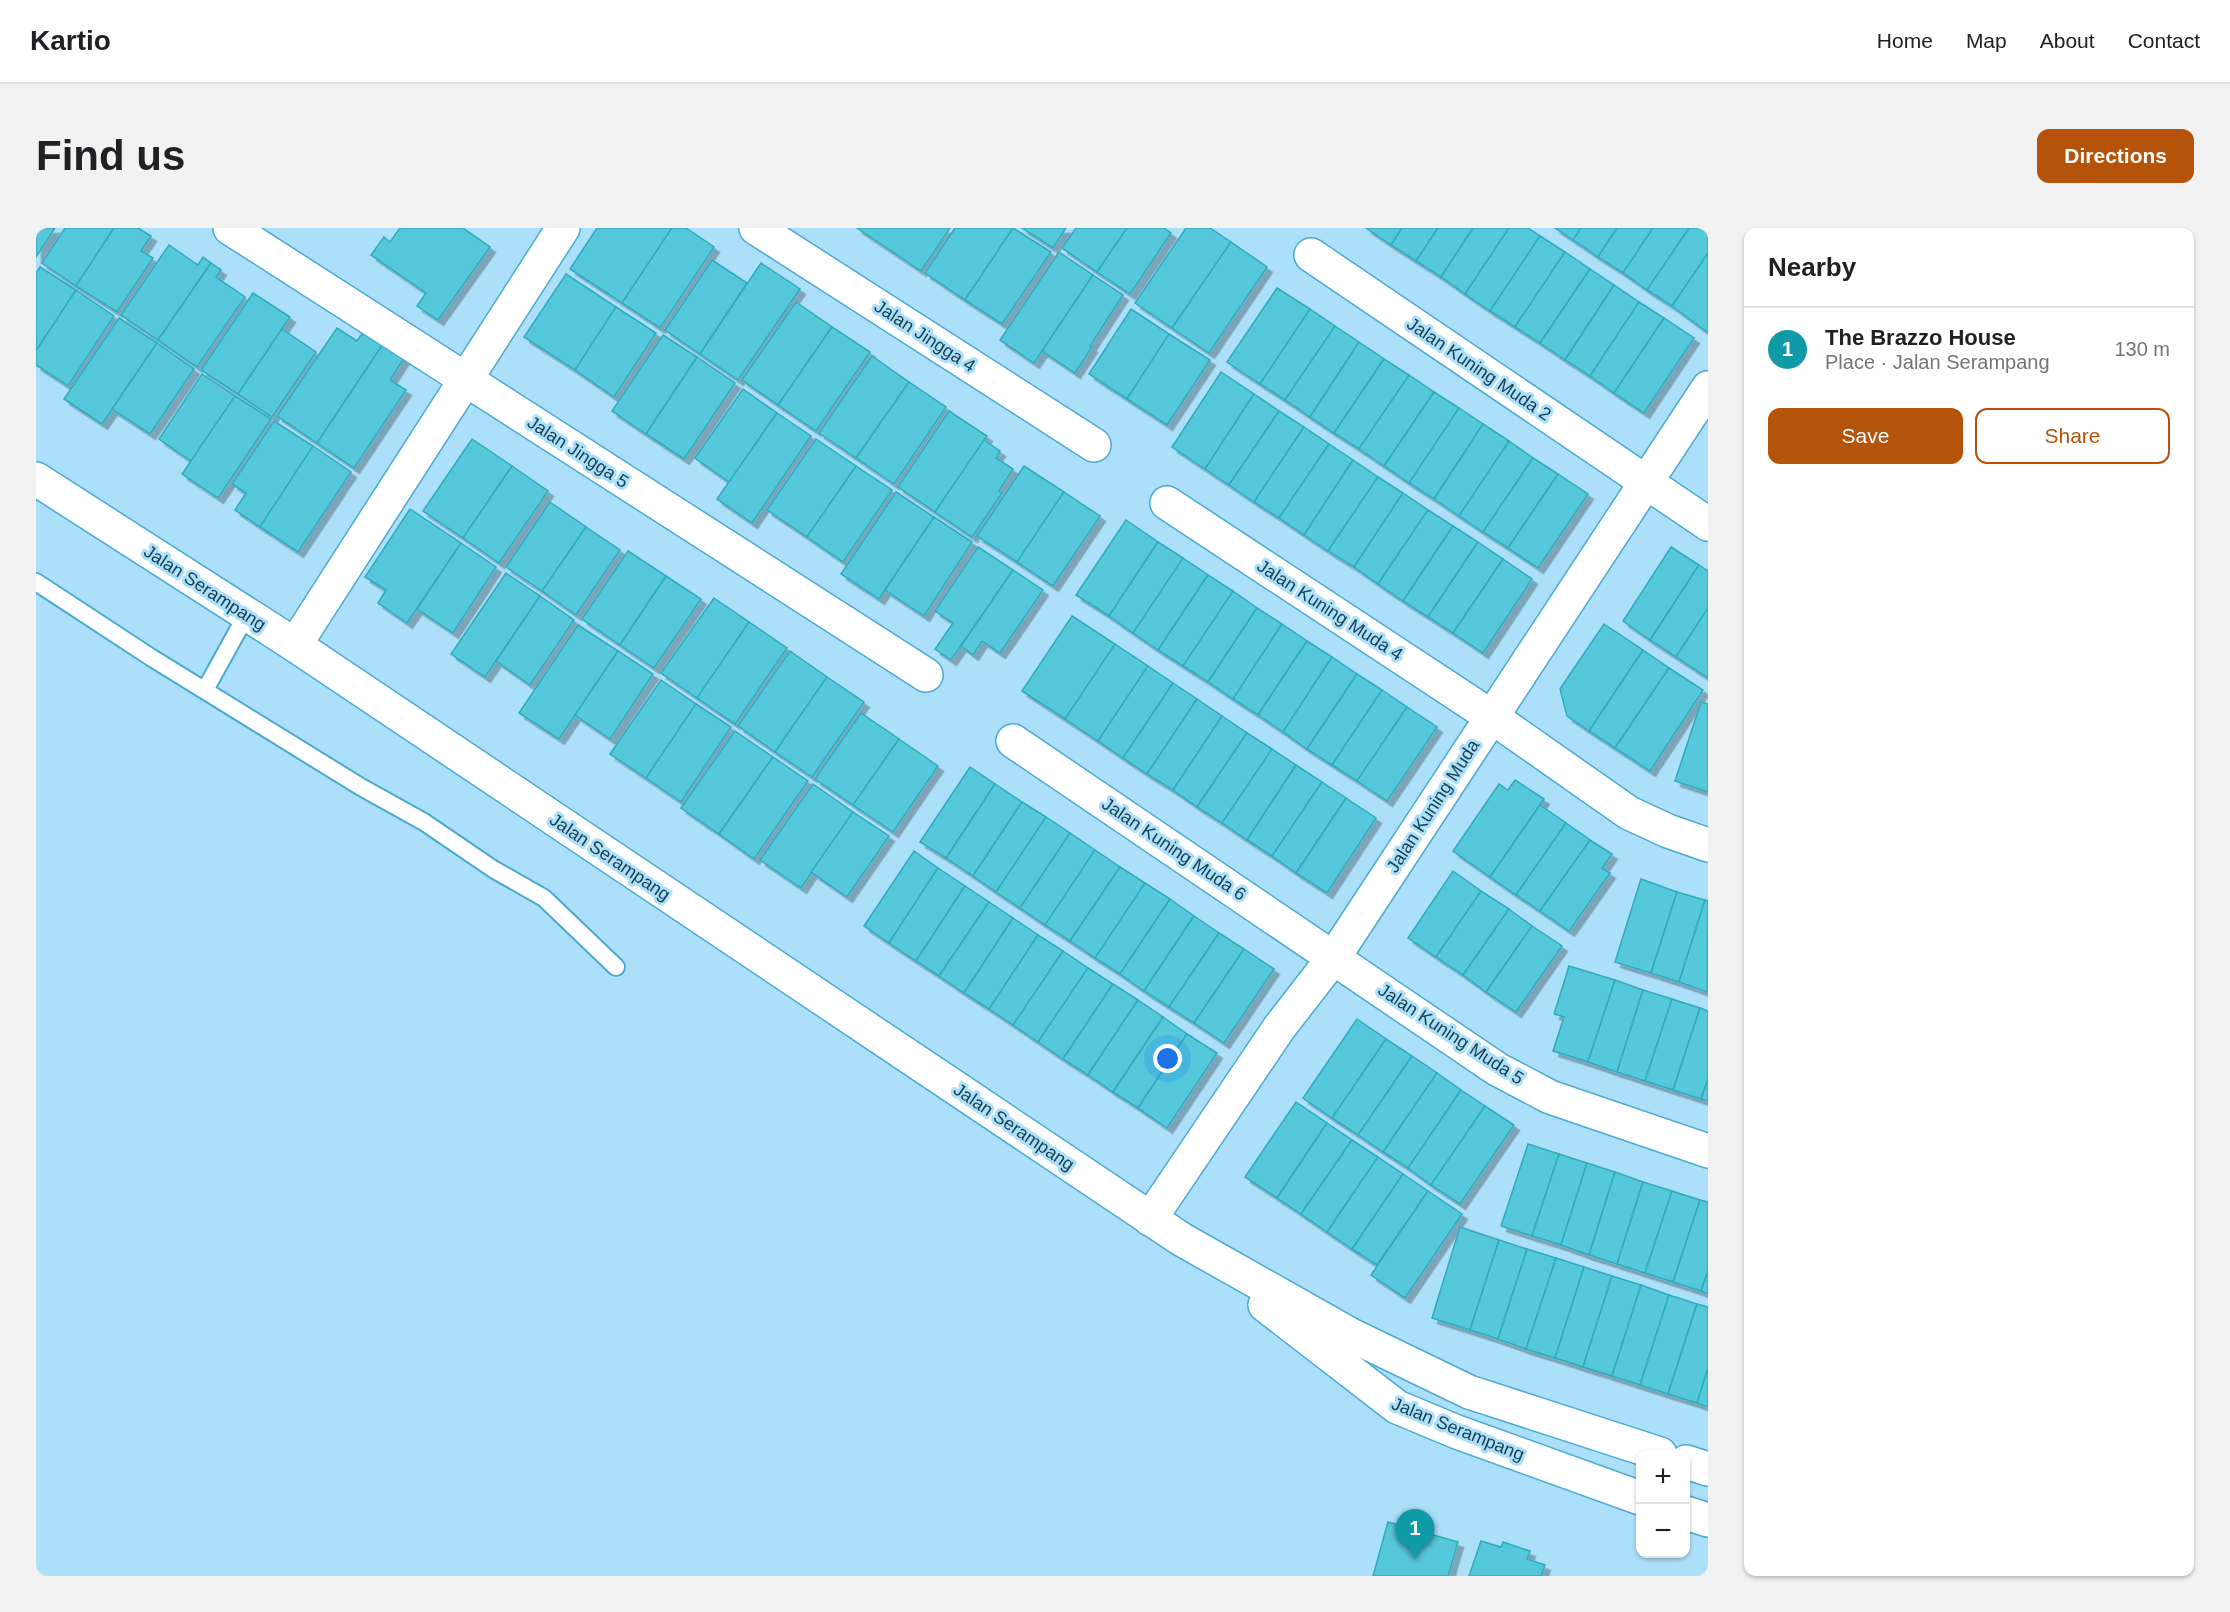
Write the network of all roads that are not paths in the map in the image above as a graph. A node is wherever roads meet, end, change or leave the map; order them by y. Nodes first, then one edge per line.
1 (230, 228) edge
2 (563, 228) edge
3 (756, 228) edge
4 (1311, 255) dead end
5 (466, 379) junction
6 (1708, 388) edge
7 (1094, 445) dead end
8 (36, 479) edge
9 (1647, 483) junction
10 (1167, 503) dead end
11 (1708, 524) edge
12 (36, 582) edge
13 (247, 614) junction
14 (295, 645) junction
15 (926, 675) dead end
16 (205, 690) junction
17 (1492, 717) junction
18 (1013, 741) dead end
19 (1708, 845) edge
20 (1334, 957) junction
21 (616, 967) dead end
22 (1708, 1151) edge
23 (1150, 1219) junction
24 (1181, 1239) junction
25 (1645, 1450) edge
26 (1690, 1463) edge
27 (1708, 1469) edge
28 (1636, 1496) edge
29 (1690, 1514) edge
30 (1708, 1520) edge

1 - 5 street, Jalan Jingga 5
2 - 5 street
3 - 7 street, Jalan Jingga 4
4 - 9 street, Jalan Kuning Muda 2
5 - 14 street
5 - 15 street, Jalan Jingga 5
6 - 9 street, Jalan Kuning Muda
8 - 13 street, Jalan Serampang
9 - 11 street, Jalan Kuning Muda 2
9 - 17 street, Jalan Kuning Muda
10 - 17 street, Jalan Kuning Muda 4
12 - 16 lane
13 - 14 street, Jalan Serampang
13 - 16 lane
14 - 23 street, Jalan Serampang
16 - 21 lane
17 - 19 street, Jalan Kuning Muda 4
17 - 20 street, Jalan Kuning Muda
18 - 20 street, Jalan Kuning Muda 6
20 - 22 street, Jalan Kuning Muda 5
20 - 23 street, Jalan Kuning Muda
23 - 24 street, Jalan Serampang
24 - 25 street, Jalan Serampang
24 - 28 street, Jalan Serampang
26 - 27 street
29 - 30 street

